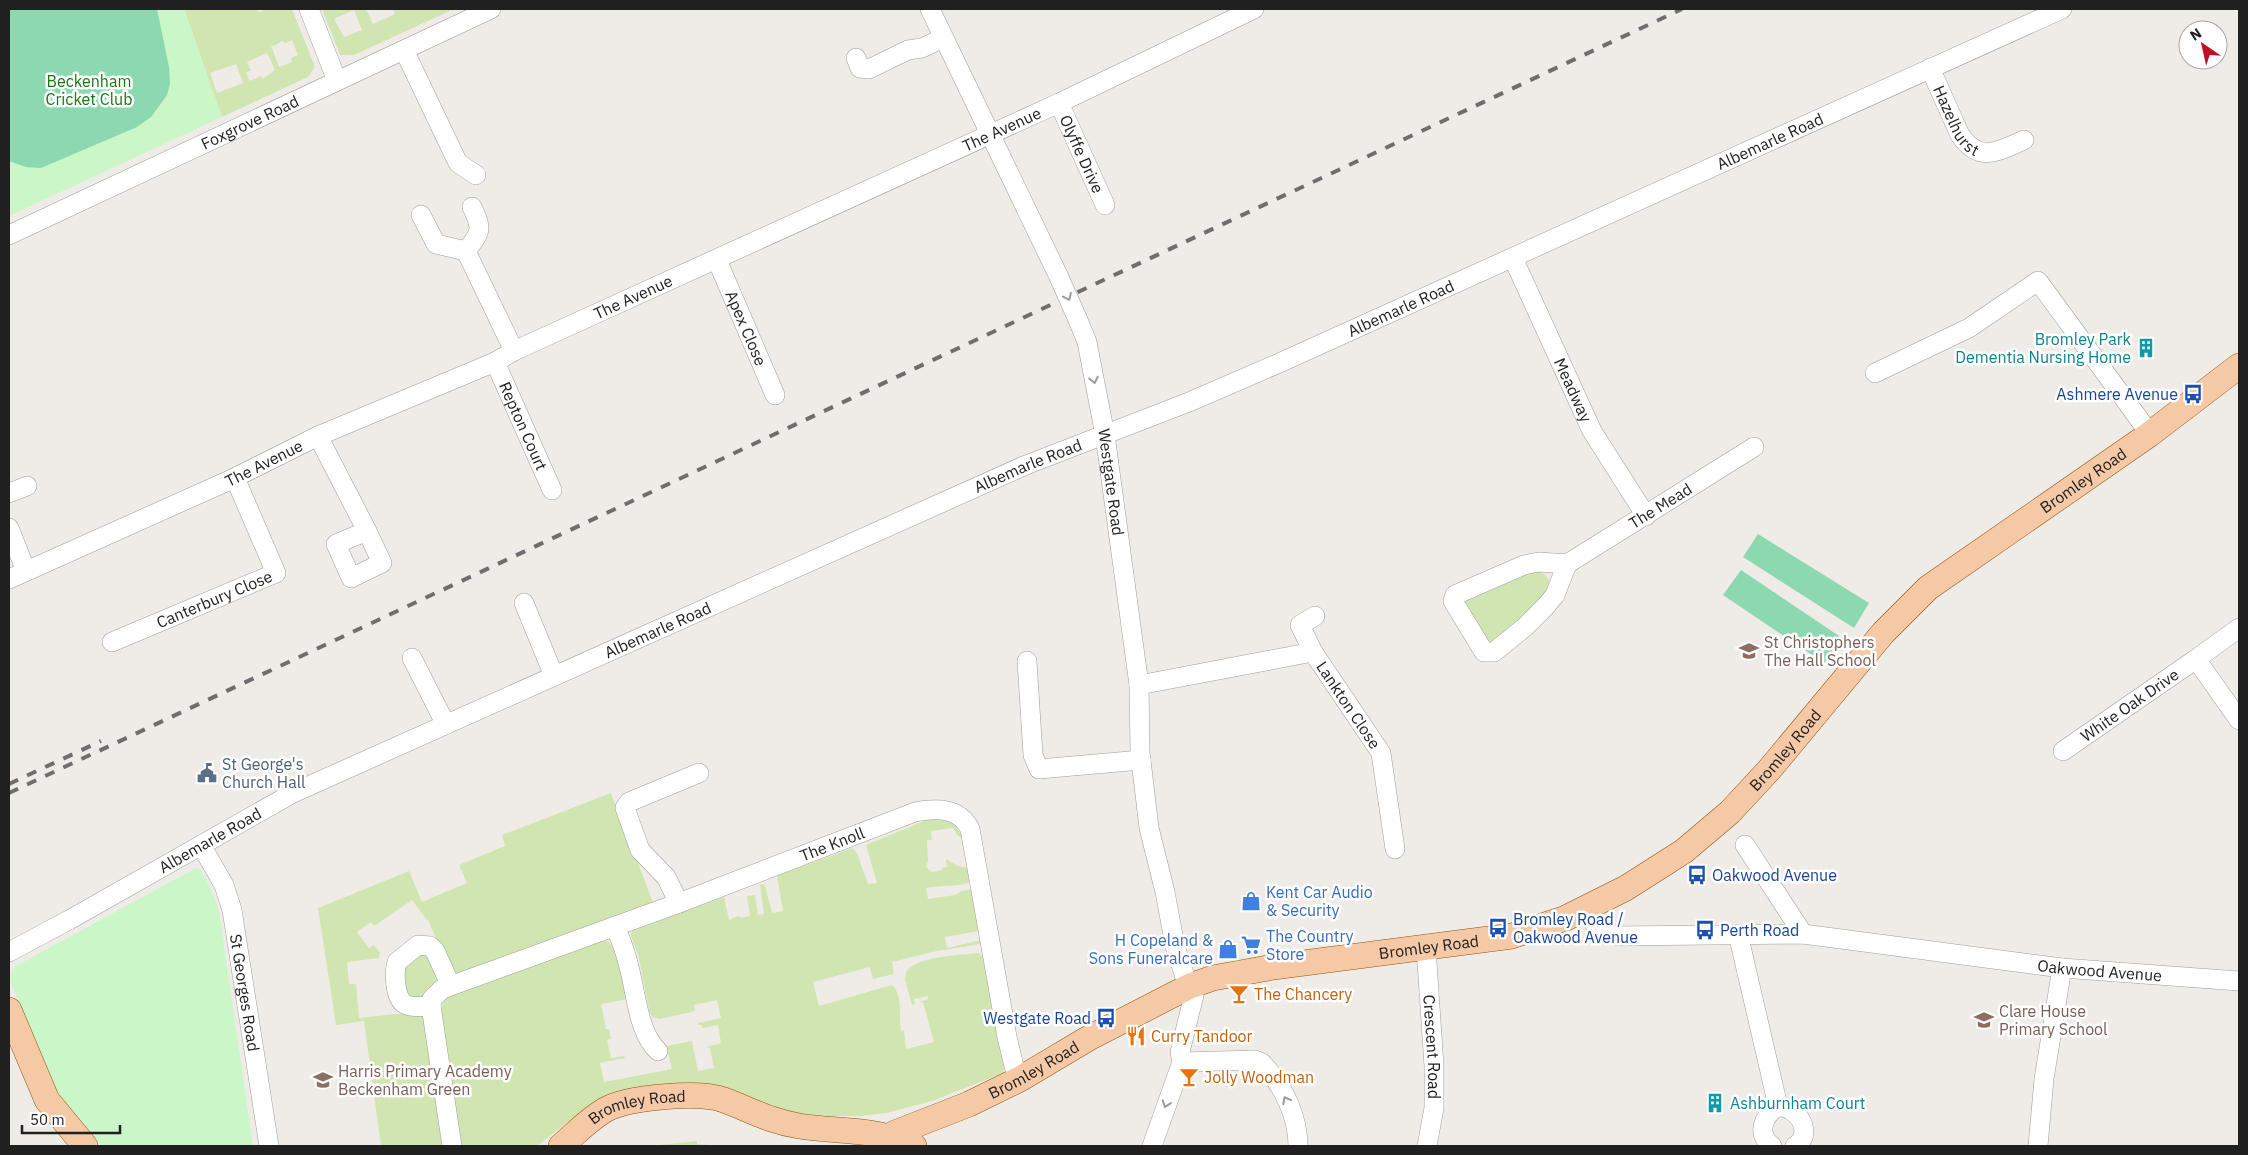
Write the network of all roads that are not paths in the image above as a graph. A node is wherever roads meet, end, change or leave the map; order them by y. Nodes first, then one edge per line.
1 (309, 9) edge
2 (491, 9) edge
3 (930, 9) edge
4 (1254, 9) edge
5 (2062, 9) edge
6 (944, 38) junction
7 (404, 50) junction
8 (856, 58) dead end
9 (1930, 68) junction
10 (337, 81) junction
11 (1059, 103) junction
12 (989, 134) junction
13 (2024, 140) dead end
14 (476, 175) dead end
15 (1105, 205) dead end
16 (472, 207) dead end
17 (421, 215) dead end
18 (9, 235) edge
19 (466, 251) junction
20 (1513, 258) junction
21 (717, 260) junction
22 (514, 351) junction
23 (495, 362) junction
24 (2239, 366) edge
25 (1875, 373) dead end
26 (775, 395) dead end
27 (2150, 434) junction
28 (1105, 435) junction
29 (318, 436) junction
30 (1754, 447) dead end
31 (235, 478) junction
32 (27, 486) dead end
33 (552, 490) dead end
34 (9, 492) edge
35 (1646, 516) junction
36 (9, 528) edge
37 (367, 531) dead end
38 (1567, 564) junction
39 (17, 575) edge
40 (524, 603) dead end
41 (1315, 616) dead end
42 (2239, 628) edge
43 (112, 642) dead end
44 (1312, 652) junction
45 (412, 658) dead end
46 (2196, 659) junction
47 (1027, 660) dead end
48 (554, 676) junction
49 (1139, 685) junction
50 (2239, 720) edge
51 (445, 723) junction
52 (2063, 751) dead end
53 (1141, 760) junction
54 (699, 773) dead end
55 (1745, 845) dead end
56 (202, 846) junction
57 (1395, 849) dead end
58 (679, 903) junction
59 (1583, 910) junction
60 (615, 926) junction
61 (1738, 934) junction
62 (1803, 934) junction
63 (1426, 947) junction
64 (9, 952) edge
65 (2062, 968) junction
66 (2239, 981) edge
67 (450, 984) junction
68 (1190, 986) junction
69 (431, 1006) junction
70 (9, 1010) edge
71 (658, 1051) dead end
72 (1182, 1062) junction
73 (1020, 1079) junction
74 (1778, 1106) junction
75 (884, 1142) edge
76 (85, 1146) edge
77 (269, 1146) edge
78 (452, 1146) edge
79 (561, 1146) edge
80 (914, 1146) edge
81 (1152, 1146) edge
82 (1298, 1146) edge
83 (1427, 1146) edge
84 (1772, 1146) edge
85 (1795, 1146) edge
86 (2038, 1146) edge

1 - 10 street
2 - 7 street, Foxgrove Road
3 - 6 street, Westgate Road
4 - 11 street, The Avenue
5 - 9 street, Albemarle Road
6 - 8 street
6 - 12 street, Westgate Road
7 - 10 street, Foxgrove Road
7 - 14 street
9 - 13 street, Hazelhurst
9 - 20 street, Albemarle Road
10 - 18 street, Foxgrove Road
11 - 12 street, The Avenue
11 - 15 street, Olyffe Drive
12 - 21 street, The Avenue
12 -> 28 street, Westgate Road, bridge
16 - 19 street
17 - 19 street
19 - 22 street
20 - 28 street, Albemarle Road
20 - 35 street, Meadway
21 - 22 street, The Avenue
21 - 26 street, Apex Close
22 - 23 street, The Avenue
23 - 29 street, The Avenue
23 - 33 street, Repton Court
24 - 27 main road, Bromley Road
25 - 27 street
27 - 59 main road, Bromley Road
28 - 48 street, Albemarle Road
28 - 49 street, Westgate Road
29 - 31 street, The Avenue
29 - 37 street
30 - 35 street, The Mead
31 - 39 street, The Avenue
31 - 43 street, Canterbury Close
32 - 34 street
35 - 38 street, The Mead
36 - 39 street
38 - 38 street
40 - 48 street
41 - 44 street, Lankton Close
42 - 46 street, White Oak Drive
44 - 49 street, Lankton Close
44 - 57 street, Lankton Close
45 - 51 street
46 - 50 street, White Oak Drive
46 - 52 street, White Oak Drive
47 - 53 street
48 - 51 street, Albemarle Road
49 - 53 street, Westgate Road
51 - 56 street, Albemarle Road
53 - 68 street, Westgate Road
54 - 58 street
55 - 62 street
56 - 64 street, Albemarle Road
56 - 77 street, St Georges Road
58 - 60 street, The Knoll
58 - 73 street, The Knoll
59 - 61 street, Oakwood Avenue
59 - 63 main road, Bromley Road
60 - 67 street, The Knoll
60 - 71 street
61 - 62 street, Oakwood Avenue
61 - 74 street
62 - 65 street, Oakwood Avenue
63 - 68 main road, Bromley Road
63 - 83 street, Crescent Road
65 - 66 street, Oakwood Avenue
65 - 86 street
67 - 69 street, The Knoll
67 - 69 street
68 - 72 street
68 - 73 main road, Bromley Road
69 - 78 street
70 - 76 main road
72 -> 81 street
82 -> 72 street
73 - 75 main road, Bromley Road
74 - 84 street
74 - 85 street
75 - 79 main road, Bromley Road
75 - 80 main road

